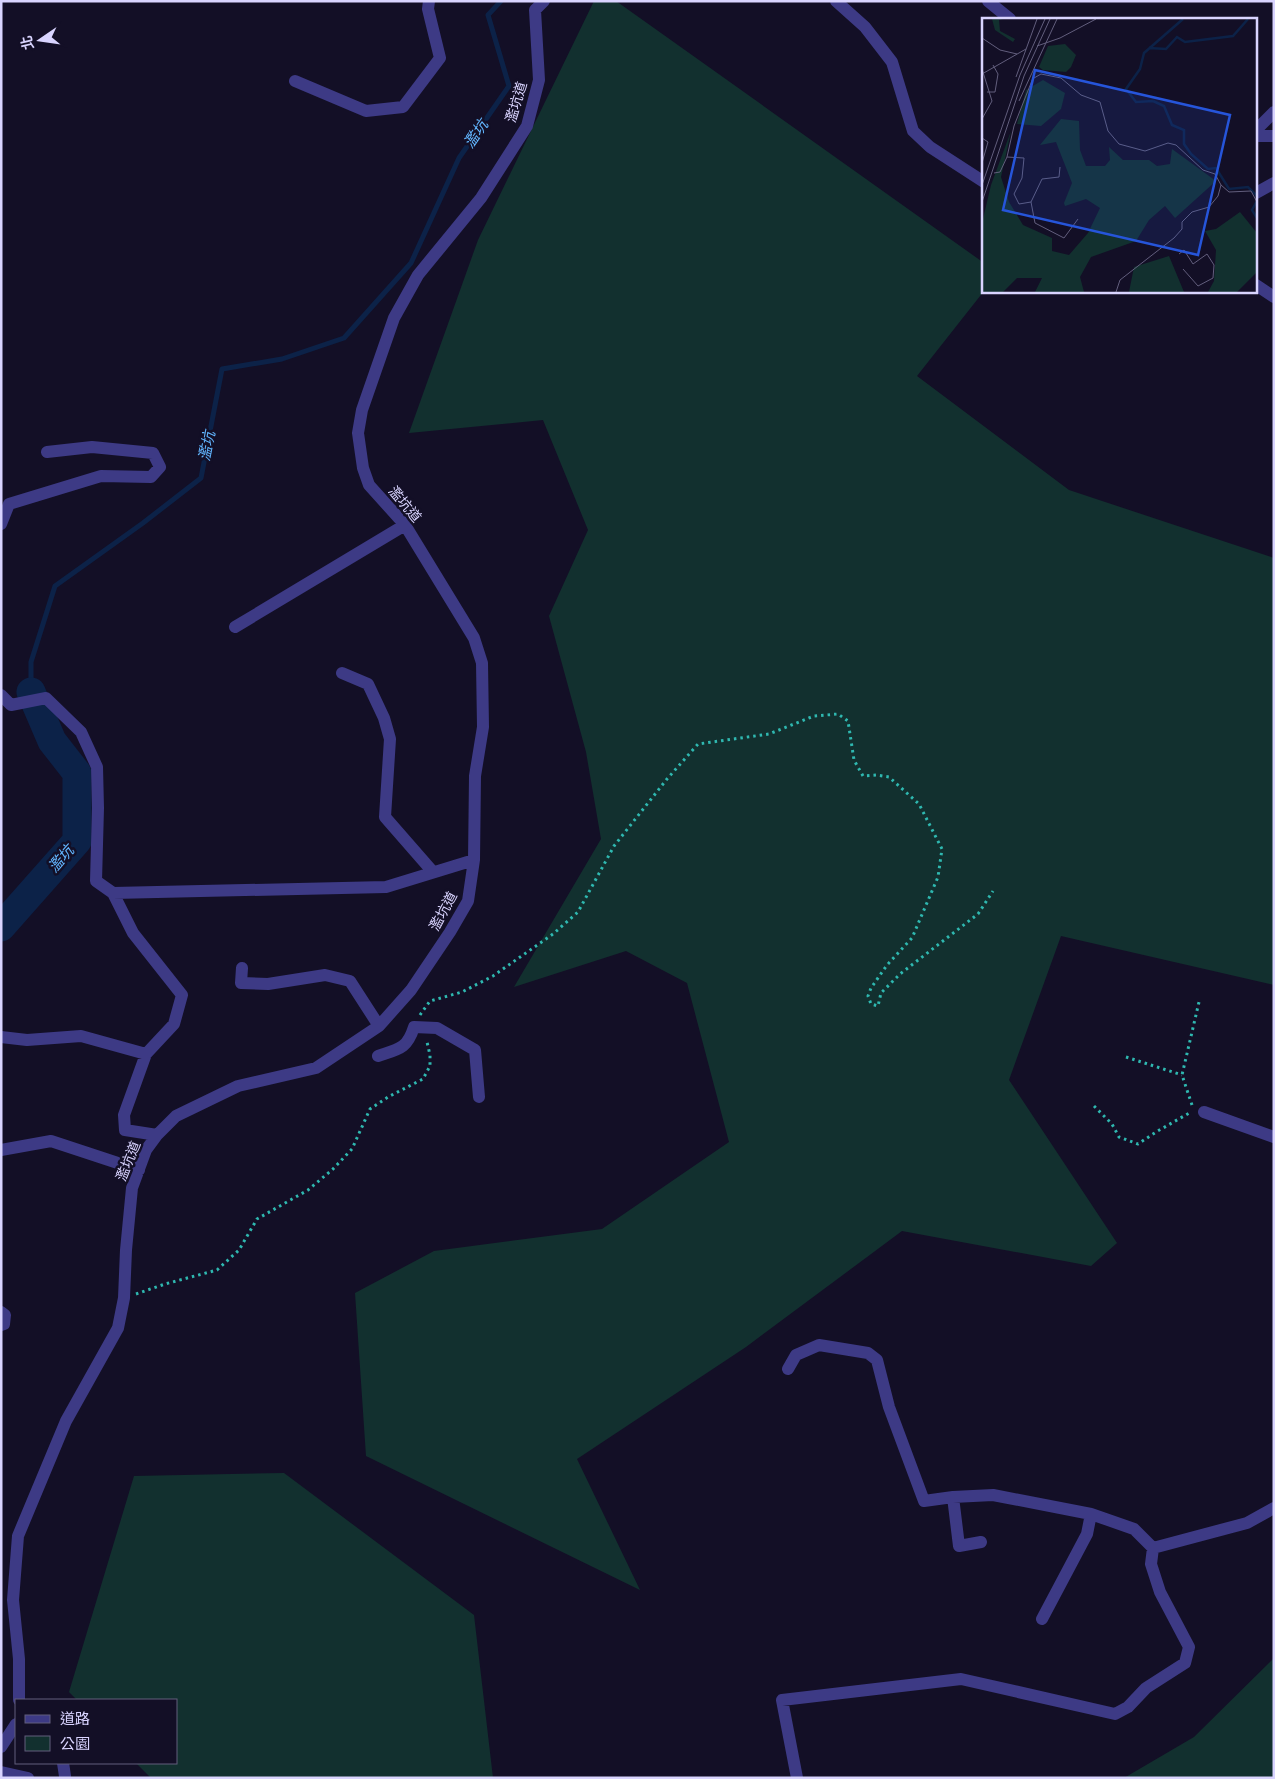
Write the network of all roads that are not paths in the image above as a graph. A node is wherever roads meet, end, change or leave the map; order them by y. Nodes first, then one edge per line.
1 (429, 1) edge
2 (836, 1) edge
3 (988, 1) edge
4 (537, 4) edge
5 (1009, 18) edge
6 (295, 81) dead end
7 (1274, 112) edge
8 (1274, 136) edge
9 (982, 181) edge
10 (1274, 183) edge
11 (1258, 191) edge
12 (1258, 286) edge
13 (1274, 298) edge
14 (47, 452) dead end
15 (1, 524) edge
16 (405, 525) junction
17 (235, 627) dead end
18 (342, 673) dead end
19 (1, 695) edge
20 (474, 860) junction
21 (433, 872) junction
22 (113, 893) junction
23 (242, 968) dead end
24 (379, 1026) junction
25 (1, 1038) edge
26 (146, 1054) junction
27 (378, 1056) dead end
28 (479, 1097) dead end
29 (1204, 1112) dead end
30 (156, 1135) junction
31 (1274, 1137) edge
32 (1, 1150) edge
33 (139, 1170) junction
34 (1, 1312) edge
35 (1, 1325) edge
36 (788, 1369) dead end
37 (953, 1497) junction
38 (1274, 1508) edge
39 (1091, 1514) junction
40 (981, 1542) dead end
41 (1153, 1548) junction
42 (1042, 1619) dead end
43 (19, 1699) edge
44 (15, 1726) edge
45 (1, 1747) edge
46 (63, 1764) edge
47 (1, 1772) edge
48 (65, 1776) dead end
49 (28, 1778) edge
50 (797, 1778) edge

1 - 6 street
2 - 9 street
3 - 5 street
4 - 16 street, 濫坑道
7 - 8 street
10 - 11 street
12 - 13 street
14 - 15 street
16 - 17 street
16 - 20 street, 濫坑道
18 - 21 street
19 - 22 street
20 - 21 street
20 - 24 street, 濫坑道
21 - 22 street
22 - 26 street
23 - 24 street
24 - 30 street, 濫坑道
25 - 26 street
26 - 30 street
27 - 28 street
29 - 31 street
30 - 33 street, 濫坑道
32 - 33 street
33 - 43 street, 濫坑道
34 - 35 street
36 - 37 street
37 - 39 street
37 - 40 street
38 - 41 street
39 - 41 street
39 - 42 street
41 - 50 street
44 - 45 street
46 - 48 street
47 - 49 street

